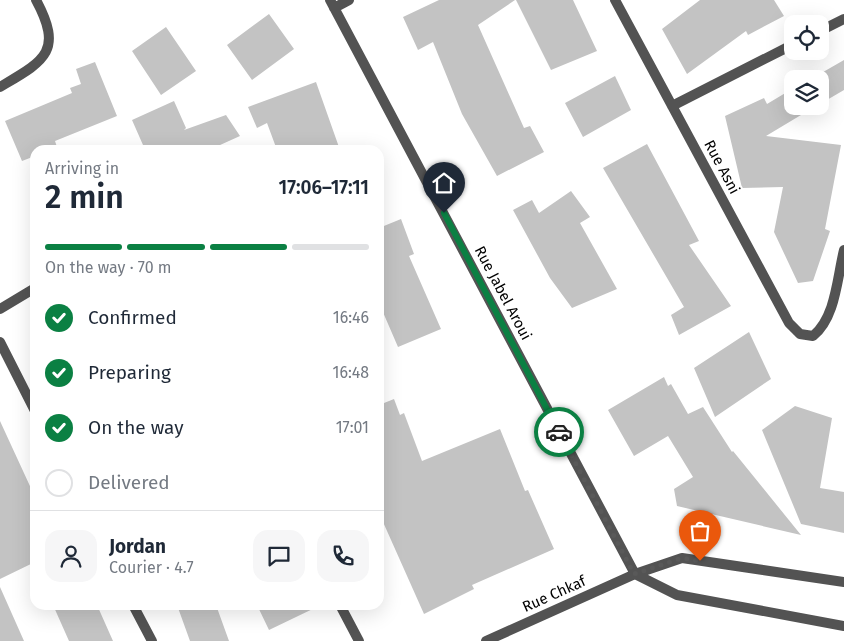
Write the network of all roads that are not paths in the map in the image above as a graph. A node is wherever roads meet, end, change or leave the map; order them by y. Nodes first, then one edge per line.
1 (36, 0) edge
2 (349, 0) edge
3 (615, 0) edge
4 (332, 4) edge
5 (844, 19) edge
6 (829, 26) edge
7 (784, 49) edge
8 (0, 87) edge
9 (672, 106) junction
10 (844, 250) edge
11 (30, 291) edge
12 (0, 309) edge
13 (0, 342) edge
14 (30, 401) edge
15 (634, 574) junction
16 (844, 582) edge
17 (136, 610) edge
18 (343, 610) edge
19 (844, 626) edge
20 (152, 641) edge
21 (359, 641) edge
22 (486, 641) edge

1 - 8 street
2 - 4 street
3 - 9 street, Rue Asni
4 - 15 street, Rue Jabel Aroui
5 - 6 street
7 - 9 street
9 - 10 street, Rue Asni
11 - 12 street
13 - 14 street
15 - 16 street, Rue Chkaf
15 - 19 street
15 - 22 street, Rue Chkaf
17 - 20 street
18 - 21 street

